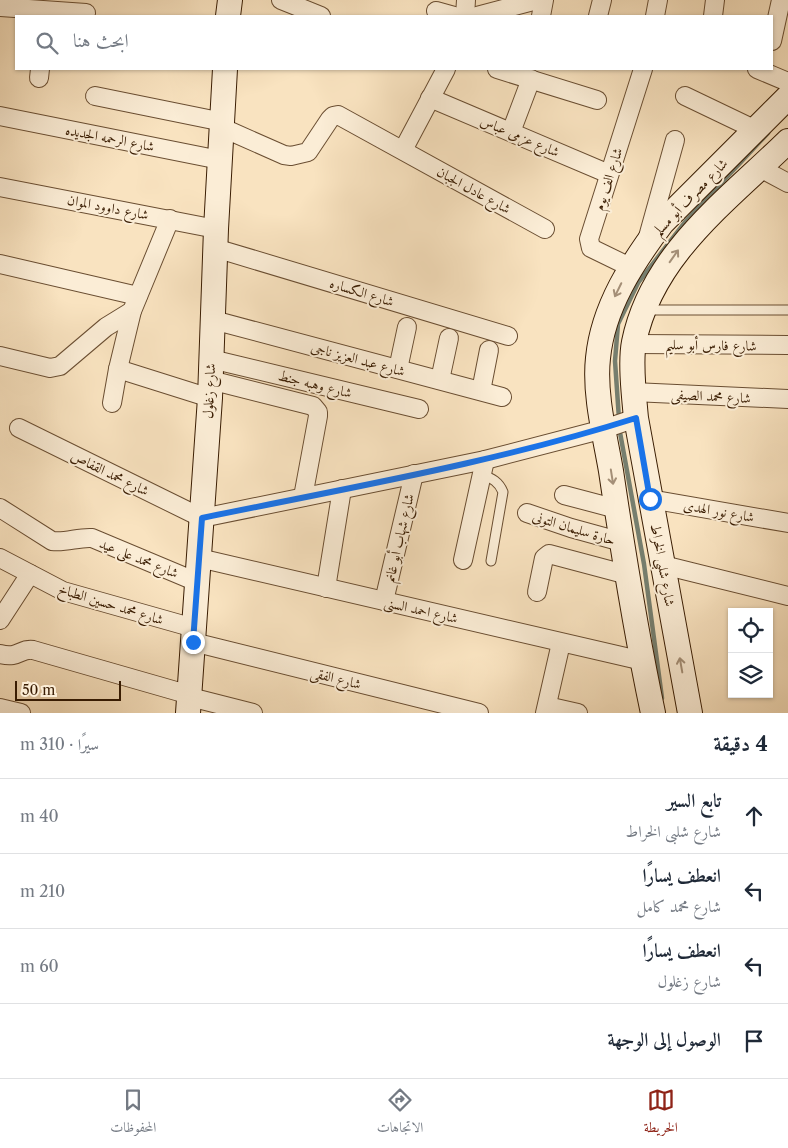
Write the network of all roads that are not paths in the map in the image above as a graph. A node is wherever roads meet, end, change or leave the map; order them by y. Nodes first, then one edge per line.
1 (230, 0) edge
2 (281, 0) edge
3 (466, 0) edge
4 (544, 0) edge
5 (602, 0) edge
6 (658, 0) edge
7 (716, 0) edge
8 (781, 0) edge
9 (528, 1) edge
10 (0, 7) edge
11 (436, 12) dead end
12 (44, 13) edge
13 (86, 13) dead end
14 (228, 15) edge
15 (318, 15) edge
16 (450, 15) edge
17 (465, 15) edge
18 (480, 15) edge
19 (541, 15) edge
20 (598, 15) edge
21 (655, 15) edge
22 (713, 15) edge
23 (773, 36) edge
24 (223, 70) edge
25 (445, 70) edge
26 (500, 70) edge
27 (643, 70) edge
28 (762, 70) edge
29 (531, 79) junction
30 (788, 82) edge
31 (95, 96) dead end
32 (686, 96) dead end
33 (788, 97) edge
34 (430, 98) junction
35 (597, 100) dead end
36 (0, 116) edge
37 (223, 125) junction
38 (756, 130) junction
39 (511, 132) junction
40 (675, 140) dead end
41 (788, 141) edge
42 (403, 150) junction
43 (220, 160) junction
44 (760, 168) junction
45 (609, 174) junction
46 (722, 181) junction
47 (788, 183) edge
48 (0, 187) edge
49 (170, 219) junction
50 (545, 229) dead end
51 (216, 238) junction
52 (646, 245) junction
53 (0, 264) edge
54 (630, 267) junction
55 (135, 303) junction
56 (644, 310) junction
57 (788, 310) edge
58 (213, 320) junction
59 (407, 327) dead end
60 (508, 336) dead end
61 (449, 338) dead end
62 (634, 344) junction
63 (788, 345) edge
64 (490, 350) dead end
65 (0, 356) edge
66 (118, 369) junction
67 (398, 369) junction
68 (210, 379) junction
69 (440, 380) junction
70 (481, 391) junction
71 (633, 392) junction
72 (502, 397) dead end
73 (788, 399) edge
74 (112, 403) dead end
75 (419, 409) dead end
76 (620, 423) junction
77 (19, 428) dead end
78 (484, 467) junction
79 (414, 474) junction
80 (342, 489) junction
81 (564, 495) dead end
82 (303, 497) junction
83 (650, 499) junction
84 (0, 508) edge
85 (617, 509) junction
86 (526, 513) dead end
87 (202, 518) junction
88 (788, 523) edge
89 (622, 542) junction
90 (0, 558) edge
91 (199, 558) junction
92 (463, 560) dead end
93 (491, 561) dead end
94 (663, 565) junction
95 (30, 574) junction
96 (628, 575) junction
97 (197, 582) junction
98 (326, 588) junction
99 (537, 592) dead end
100 (788, 596) edge
101 (384, 601) junction
102 (0, 620) edge
103 (194, 635) junction
104 (561, 642) junction
105 (0, 654) edge
106 (643, 661) junction
107 (189, 702) edge
108 (0, 708) edge
109 (546, 710) edge
110 (21, 713) edge
111 (254, 713) edge
112 (479, 713) edge
113 (578, 713) edge
114 (653, 713) edge
115 (690, 713) edge

1 - 14 street
2 - 15 street
3 - 17 street
4 - 19 street
5 - 20 street
6 - 21 street
7 - 22 street
8 - 23 street
9 - 18 street
10 - 12 street
11 - 16 street
12 - 13 street
24 - 37 street, شارع زغلول
25 - 34 street
26 - 29 street
27 - 45 street, شارع الف يوم
28 - 30 street
29 - 35 street
29 - 39 street
31 - 37 street
32 - 38 street
33 - 38 street, شارع مصرف أبو مسلم
34 - 39 street, شارع عزمى عباس
34 - 42 street
36 - 43 street, شارع الرحمه الجديده
37 - 42 street, شارع عادل الجبان
37 - 43 street, شارع زغلول
38 - 46 street, شارع مصرف أبو مسلم
39 - 45 street, شارع عزمى عباس
40 - 52 street
41 - 44 street, شارع مصرف أبو مسلم
42 - 50 street, شارع عادل الجبان
43 - 51 street, شارع زغلول
44 - 46 street, شارع مصرف أبو مسلم
44 - 47 street
45 - 54 street, شارع الف يوم
46 - 52 street, شارع مصرف أبو مسلم
56 -> 46 street, شارع مصرف أبو مسلم
48 - 49 street, شارع داوود الموان
49 - 51 street, شارع داوود الموان
49 - 55 street
51 - 58 street, شارع زغلول
51 - 60 street, شارع الكساره
52 - 54 street, شارع مصرف أبو مسلم
53 - 55 street
54 -> 76 street, شارع مصرف أبو مسلم
55 - 65 street
55 - 66 street
56 - 57 lane
56 - 62 street, شارع مصرف أبو مسلم
58 - 67 street, شارع عبد العزيز ناجى
58 - 68 street, شارع زغلول
59 - 67 street
61 - 69 street
62 - 63 street, شارع فارس أبو سليم
62 - 71 street, شارع مصرف أبو مسلم
64 - 70 street
66 - 68 street
66 - 74 street
67 - 69 street, شارع عبد العزيز ناجى
68 - 75 street, شارع وهبه جنط
68 - 82 street
68 - 87 street, شارع زغلول
69 - 70 street, شارع عبد العزيز ناجى
70 - 72 street, شارع عبد العزيز ناجى
71 - 73 street, شارع محمد الصيفى
71 - 76 street, شارع مصرف أبو مسلم
76 - 78 street
76 - 83 street, شارع شلبى الخراط
76 -> 85 street
77 - 87 street, شارع محمد القفاص
78 - 79 street
78 - 92 street
78 - 93 lane
79 - 80 street
79 - 101 street, شارع شهاب أبو غانم
80 - 82 street
80 - 98 street
81 - 85 street
82 - 87 street
83 - 88 street, شارع نور الهدى
83 - 94 street, شارع شلبى الخراط
84 - 97 street, شارع محمد على عيد
85 - 89 street
86 - 89 street, حارة سليمان التونى
87 - 91 street, شارع زغلول
89 - 96 street
90 - 95 street, شارع محمد حسين الطباخ
91 - 97 street, شارع زغلول
91 - 98 street, شارع احمد السنى
94 - 100 street
115 -> 94 street, شارع شلبى الخراط
95 - 102 street
95 - 103 street, شارع محمد حسين الطباخ
96 - 99 street
96 - 106 street
97 - 103 street, شارع زغلول
98 - 101 street, شارع احمد السنى
101 - 104 street, شارع احمد السنى
103 - 107 street, شارع زغلول
103 - 112 street, شارع الفقى
104 - 106 street, شارع احمد السنى
104 - 109 street
105 - 107 street
106 - 114 street
107 - 111 street
108 - 110 street
109 - 113 street

